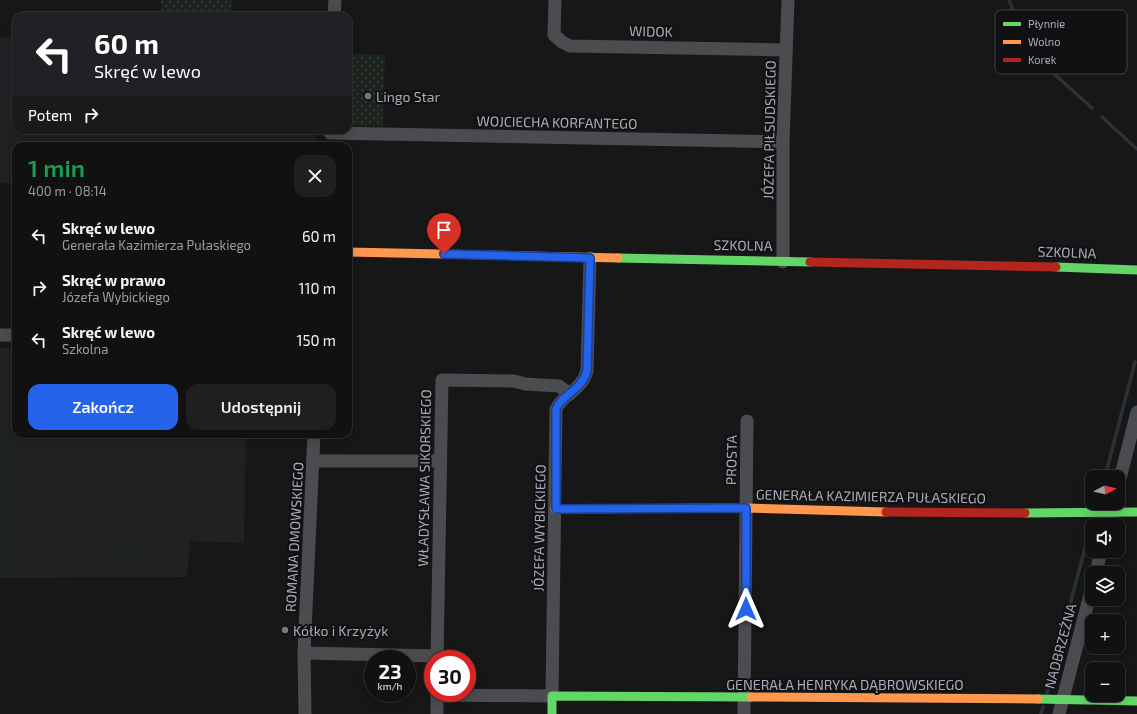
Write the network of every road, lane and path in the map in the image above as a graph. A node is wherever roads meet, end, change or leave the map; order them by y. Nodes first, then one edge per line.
1 (335, 0) edge
2 (555, 0) edge
3 (788, 0) edge
4 (334, 12) edge
5 (786, 50) junction
6 (330, 136) edge
7 (784, 142) junction
8 (352, 252) edge
9 (590, 258) junction
10 (783, 262) junction
11 (1137, 270) edge
12 (0, 335) edge
13 (12, 335) edge
14 (570, 394) junction
15 (1137, 412) edge
16 (747, 421) dead end
17 (314, 438) edge
18 (313, 460) junction
19 (440, 461) junction
20 (1122, 470) edge
21 (746, 508) junction
22 (556, 509) junction
23 (1085, 509) edge
24 (1124, 510) edge
25 (1137, 512) edge
26 (1087, 606) edge
27 (437, 650) edge
28 (304, 653) junction
29 (424, 657) edge
30 (476, 695) edge
31 (552, 696) junction
32 (745, 698) junction
33 (1063, 699) junction
34 (1137, 701) edge
35 (437, 702) edge
36 (305, 714) edge
37 (437, 714) edge
38 (552, 714) edge
39 (744, 714) edge
40 (1059, 714) edge

1 - 4 street
2 - 5 street, WIDOK
3 - 5 street, JÓZEFA PIŁSUDSKIEGO
5 - 7 street, JÓZEFA PIŁSUDSKIEGO
6 - 7 street, WOJCIECHA KORFANTEGO
7 - 10 street, JÓZEFA PIŁSUDSKIEGO
8 - 9 street, SZKOLNA
9 - 10 street, SZKOLNA
9 - 14 street, JÓZEFA WYBICKIEGO
10 - 11 street, SZKOLNA
12 - 13 street
14 - 19 street, WŁADYSŁAWA SIKORSKIEGO
14 - 22 street, JÓZEFA WYBICKIEGO
15 - 20 street
16 - 21 street, PROSTA
17 - 18 street, ROMANA DMOWSKIEGO
18 - 19 street
18 - 28 street, ROMANA DMOWSKIEGO
19 - 27 street, WŁADYSŁAWA SIKORSKIEGO
21 - 22 street, GENERAŁA KAZIMIERZA PUŁASKIEGO
21 - 23 street, GENERAŁA KAZIMIERZA PUŁASKIEGO
21 - 32 street, PROSTA
22 - 31 street, JÓZEFA WYBICKIEGO
24 - 25 street, GENERAŁA KAZIMIERZA PUŁASKIEGO
26 - 33 street, NADBRZEŻNA
28 - 29 street
28 - 36 street, ROMANA DMOWSKIEGO
30 - 31 street
31 - 32 street, GENERAŁA HENRYKA DĄBROWSKIEGO
31 - 38 street
32 - 33 street, GENERAŁA HENRYKA DĄBROWSKIEGO
32 - 39 street, PROSTA
33 - 34 street, GENERAŁA HENRYKA DĄBROWSKIEGO
33 - 40 street, NADBRZEŻNA
35 - 37 street

